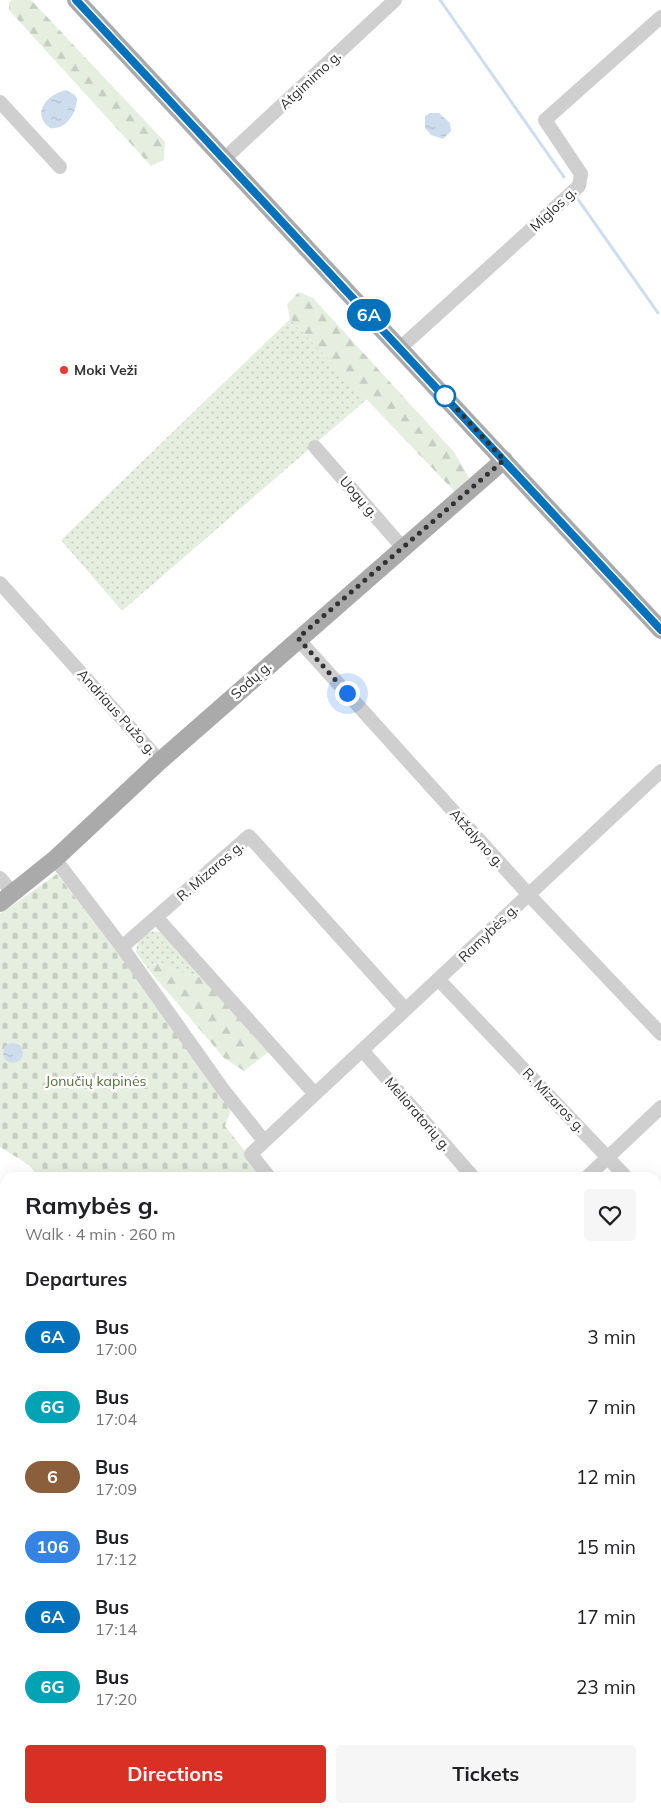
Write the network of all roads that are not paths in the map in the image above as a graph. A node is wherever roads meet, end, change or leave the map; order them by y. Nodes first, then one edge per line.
1 (76, 0) edge
2 (395, 0) edge
3 (661, 17) edge
4 (0, 102) edge
5 (224, 160) junction
6 (60, 167) dead end
7 (400, 348) junction
8 (316, 447) dead end
9 (504, 460) junction
10 (403, 548) junction
11 (0, 583) edge
12 (661, 630) edge
13 (298, 638) junction
14 (160, 761) junction
15 (661, 771) edge
16 (55, 859) junction
17 (0, 878) edge
18 (528, 895) junction
19 (6, 898) edge
20 (157, 918) junction
21 (122, 947) junction
22 (439, 980) junction
23 (405, 1009) junction
24 (661, 1034) edge
25 (362, 1050) junction
26 (314, 1093) junction
27 (661, 1107) edge
28 (264, 1141) junction
29 (608, 1157) junction
30 (265, 1172) edge
31 (469, 1172) edge
32 (592, 1172) edge
33 (622, 1172) edge

1 - 5 main road
2 - 5 street, Atgimimo g.
3 - 7 street, Miglos g.
4 - 6 street
5 - 7 main road
7 - 9 main road
8 - 10 street, Uogų g.
9 - 10 main road, Sodų g.
9 - 12 main road
10 - 13 main road, Sodų g.
11 - 14 street, Andriaus Pužo g.
13 - 14 main road, Sodų g.
13 - 18 street, Atžalyno g.
14 - 16 main road, Sodų g.
15 - 18 street, Ramybės g.
16 - 19 main road, Sodų g.
16 - 21 street
17 - 19 street
18 - 22 street, Ramybės g.
18 - 24 street, Atžalyno g.
20 - 21 street, R. Mizaros g.
20 - 23 street, R. Mizaros g.
20 - 26 street
21 - 28 street
22 - 23 street, Ramybės g.
22 - 29 street, R. Mizaros g.
23 - 25 street, Ramybės g.
25 - 26 street, Ramybės g.
25 - 31 street, Melioratorių g.
26 - 28 street, Ramybės g.
27 - 29 street
28 - 30 street, Ramybės g.
29 - 32 street
29 - 33 street, R. Mizaros g.

